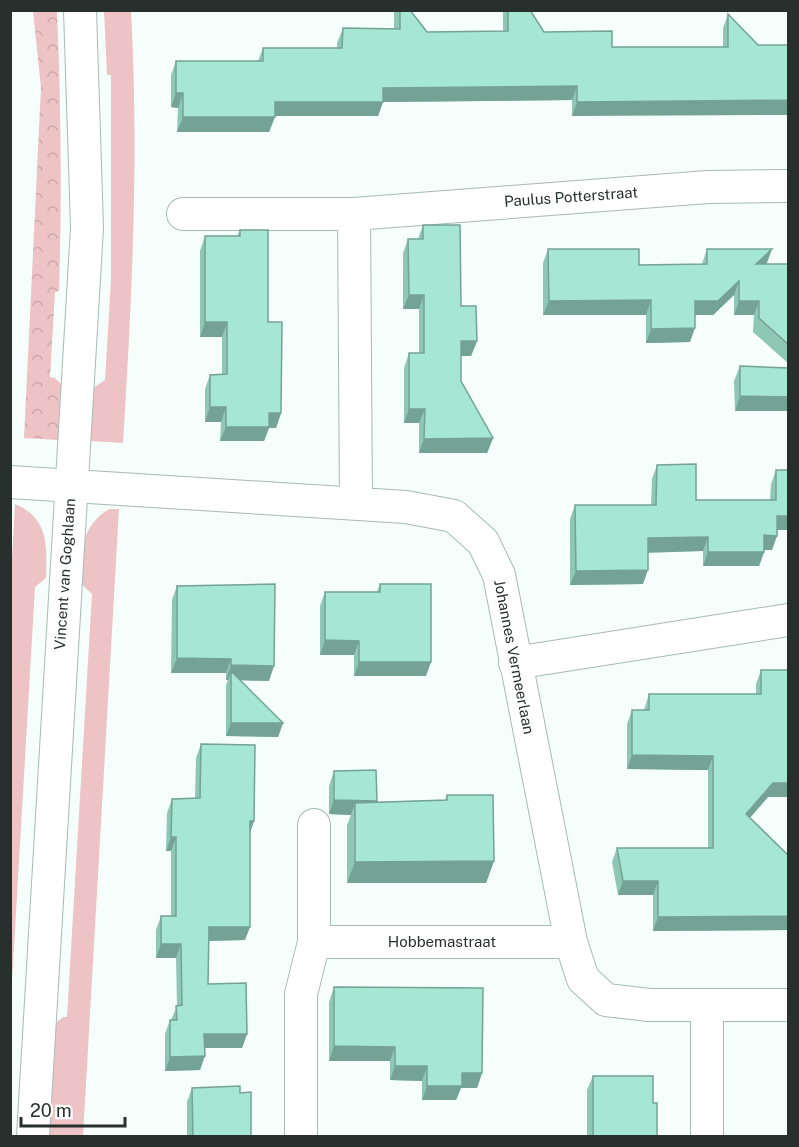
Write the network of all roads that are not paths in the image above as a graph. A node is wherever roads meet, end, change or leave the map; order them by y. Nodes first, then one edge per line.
1 (80, 10) edge
2 (789, 186) edge
3 (183, 214) dead end
4 (354, 214) junction
5 (10, 482) edge
6 (71, 485) junction
7 (356, 504) junction
8 (789, 620) edge
9 (515, 663) junction
10 (314, 825) dead end
11 (314, 942) junction
12 (571, 942) junction
13 (789, 1005) edge
14 (707, 1006) junction
15 (25, 1128) edge
16 (301, 1137) edge
17 (707, 1137) edge

1 - 6 street, Vincent van Goghlaan
2 - 4 street, Paulus Potterstraat
3 - 4 street, Paulus Potterstraat
4 - 7 street
5 - 6 street, Johannes Vermeerlaan
6 - 7 street, Johannes Vermeerlaan
6 - 15 street, Vincent van Goghlaan
7 - 9 street, Johannes Vermeerlaan
8 - 9 street
9 - 12 street, Johannes Vermeerlaan
10 - 11 street
11 - 12 street, Hobbemastraat
11 - 16 street
12 - 14 street, Johannes Vermeerlaan
13 - 14 street, Johannes Vermeerlaan
14 - 17 street

